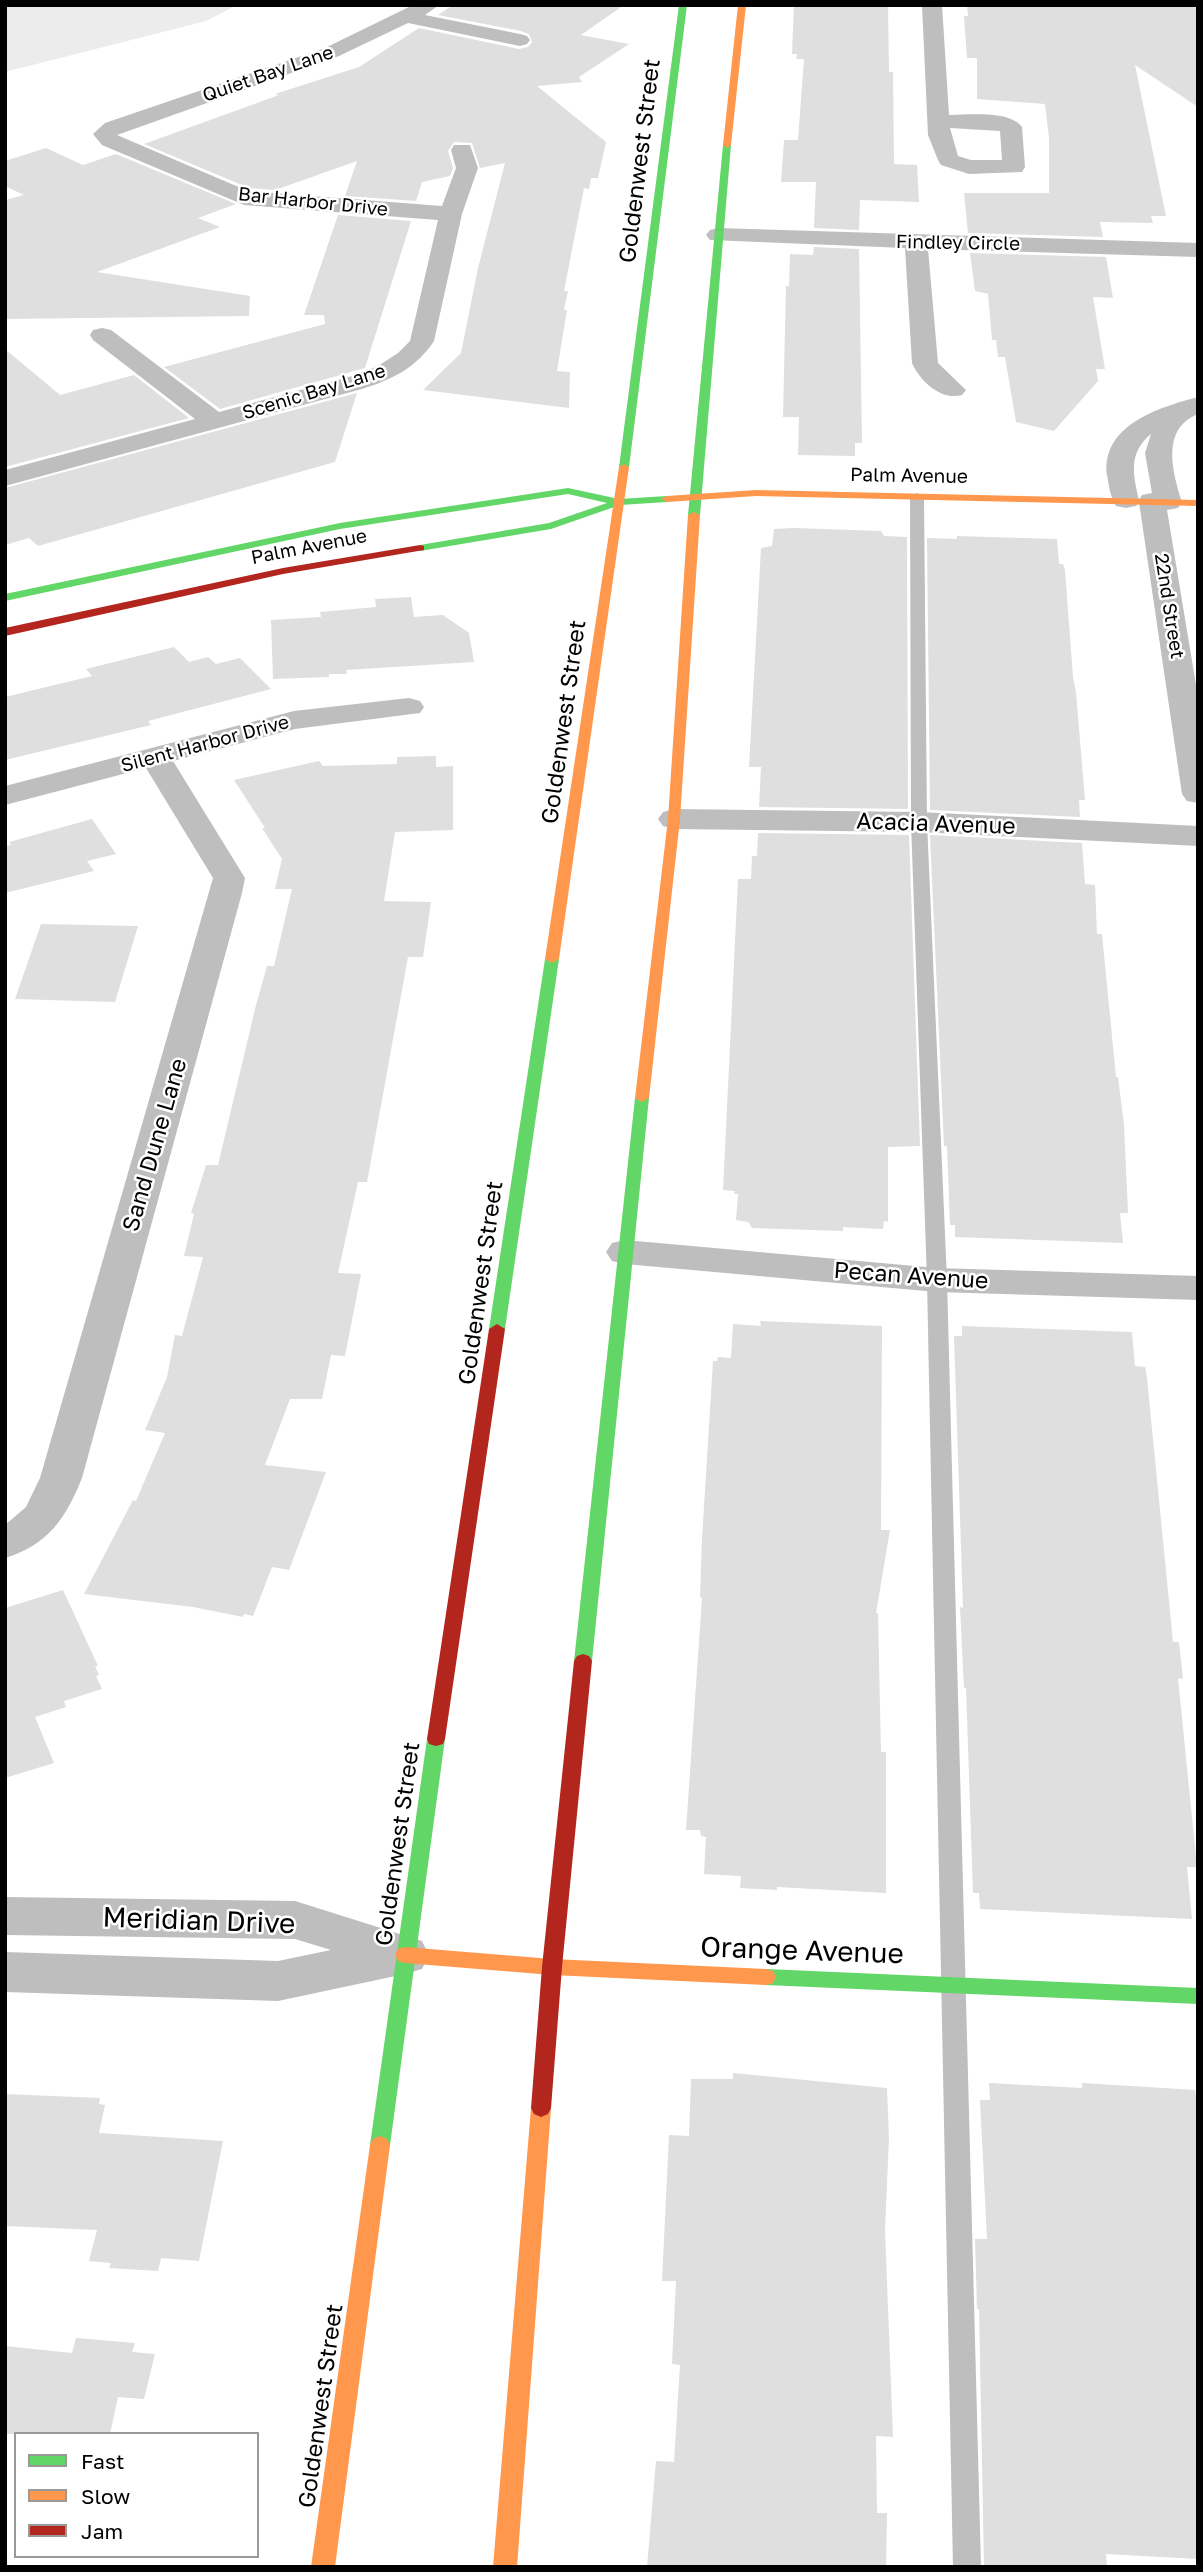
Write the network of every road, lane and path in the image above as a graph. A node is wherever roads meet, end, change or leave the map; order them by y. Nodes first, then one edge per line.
1 (429, 5) edge
2 (683, 5) edge
3 (742, 5) edge
4 (932, 5) edge
5 (407, 17) junction
6 (520, 40) dead end
7 (939, 121) dead end
8 (104, 134) joint
9 (462, 150) dead end
10 (451, 214) junction
11 (718, 235) junction
12 (916, 243) junction
13 (1198, 250) edge
14 (102, 335) dead end
15 (953, 390) dead end
16 (1190, 408) edge
17 (215, 422) junction
18 (1123, 448) junction
19 (1157, 452) junction
20 (5, 478) edge
21 (918, 497) junction
22 (695, 499) junction
23 (1149, 501) junction
24 (619, 502) junction
25 (1198, 503) edge
26 (5, 598) edge
27 (5, 632) edge
28 (409, 707) dead end
29 (155, 757) junction
30 (1198, 793) edge
31 (5, 796) edge
32 (674, 818) junction
33 (919, 822) junction
34 (1198, 835) edge
35 (625, 1252) junction
36 (937, 1280) junction
37 (1198, 1288) edge
38 (14, 1539) edge
39 (5, 1916) edge
40 (405, 1955) junction
41 (552, 1967) junction
42 (5, 1972) edge
43 (952, 1983) junction
44 (1198, 1996) edge
45 (323, 2567) edge
46 (505, 2567) edge
47 (967, 2567) edge

1 - 5 street, Quiet Bay Lane
2 - 24 main road, Goldenwest Street
3 - 11 main road
4 - 7 street
5 - 6 street
5 - 8 street, Quiet Bay Lane
8 - 10 street, Bar Harbor Drive
9 - 10 street, Scenic Bay Lane
10 - 17 street, Scenic Bay Lane
11 - 12 street, Findley Circle
11 - 22 main road
12 - 13 street, Findley Circle
12 - 15 street
14 - 17 street
16 - 18 street
16 - 19 street
17 - 20 street, Scenic Bay Lane
18 - 19 street
18 - 23 street
19 - 23 street
21 - 22 main road, Palm Avenue
21 - 23 main road, Palm Avenue
21 - 33 lane
22 - 24 main road, Palm Avenue
22 - 32 main road
23 - 25 main road, Palm Avenue
23 - 30 street, 22nd Street
24 - 26 main road, Palm Avenue
24 - 27 main road, Palm Avenue
24 - 40 main road, Goldenwest Street
28 - 29 street, Silent Harbor Drive
29 - 31 street, Silent Harbor Drive
29 - 38 street, Sand Dune Lane
32 - 33 street, Acacia Avenue
32 - 35 main road
33 - 34 street, Acacia Avenue
33 - 36 lane
35 - 36 street, Pecan Avenue
35 - 41 main road
36 - 37 street, Pecan Avenue
36 - 43 lane
39 - 40 street, Meridian Drive
40 - 41 main road, Orange Avenue
40 - 42 street
40 - 45 main road, Goldenwest Street
41 - 43 main road, Orange Avenue
41 - 46 main road
43 - 44 main road, Orange Avenue
43 - 47 lane

